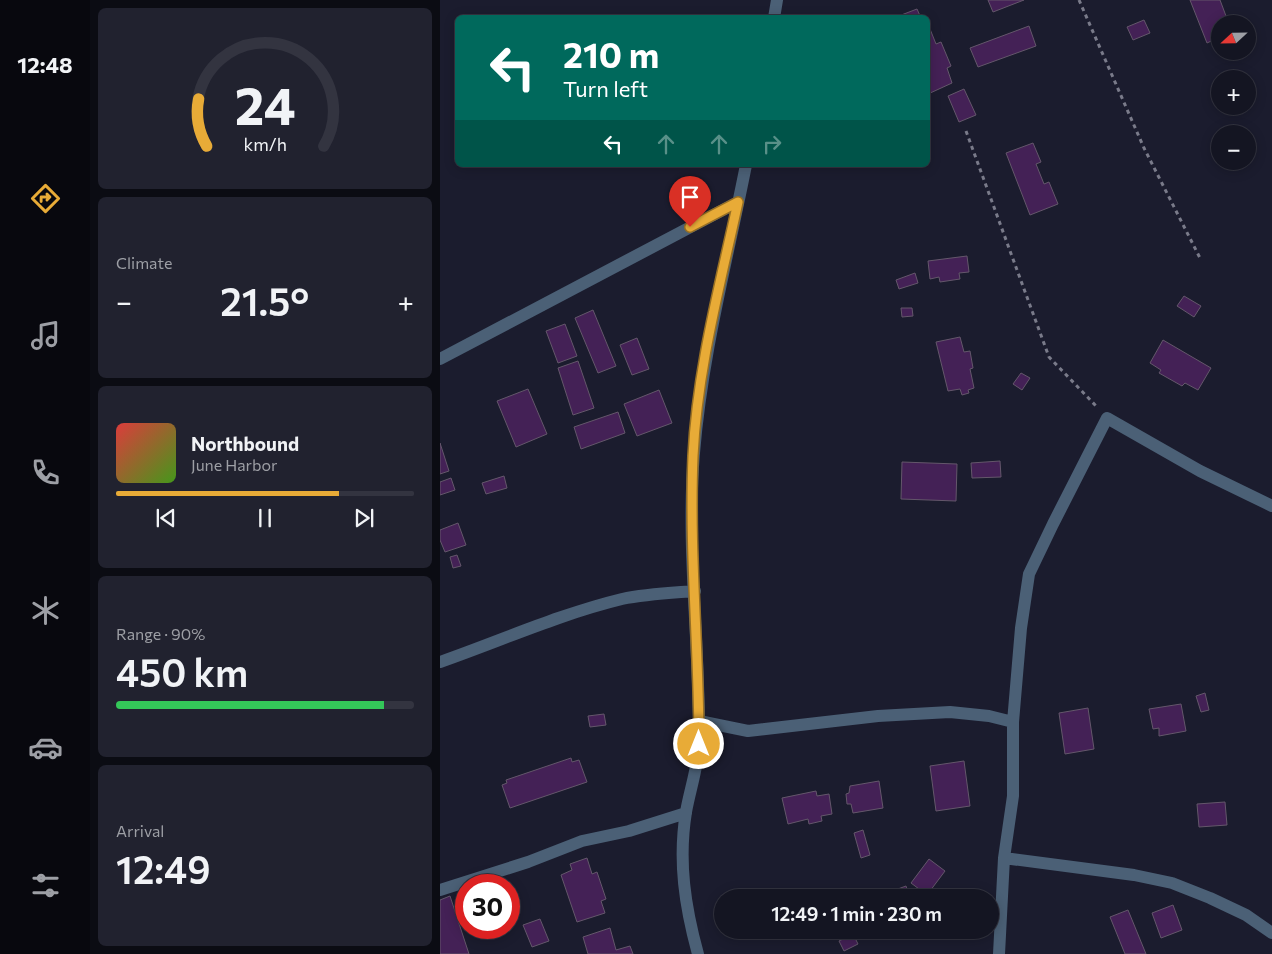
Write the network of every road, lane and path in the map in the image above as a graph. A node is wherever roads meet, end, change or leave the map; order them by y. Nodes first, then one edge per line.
1 (777, 0) edge
2 (1080, 0) edge
3 (774, 15) edge
4 (966, 131) dead end
5 (746, 167) edge
6 (738, 202) junction
7 (1202, 260) dead end
8 (440, 359) edge
9 (1107, 418) junction
10 (1272, 506) edge
11 (695, 591) junction
12 (440, 662) edge
13 (699, 721) junction
14 (1013, 722) junction
15 (686, 813) junction
16 (1004, 858) junction
17 (440, 890) edge
18 (1272, 933) edge
19 (698, 954) edge
20 (999, 954) edge

1 - 3 street
2 - 7 path
4 - 9 path
5 - 6 street
6 - 8 street
6 - 11 street
9 - 10 street
9 - 14 street
11 - 12 street
11 - 13 street
13 - 14 street
13 - 15 street
14 - 16 street
15 - 17 street
15 - 19 street
16 - 18 street
16 - 20 street

